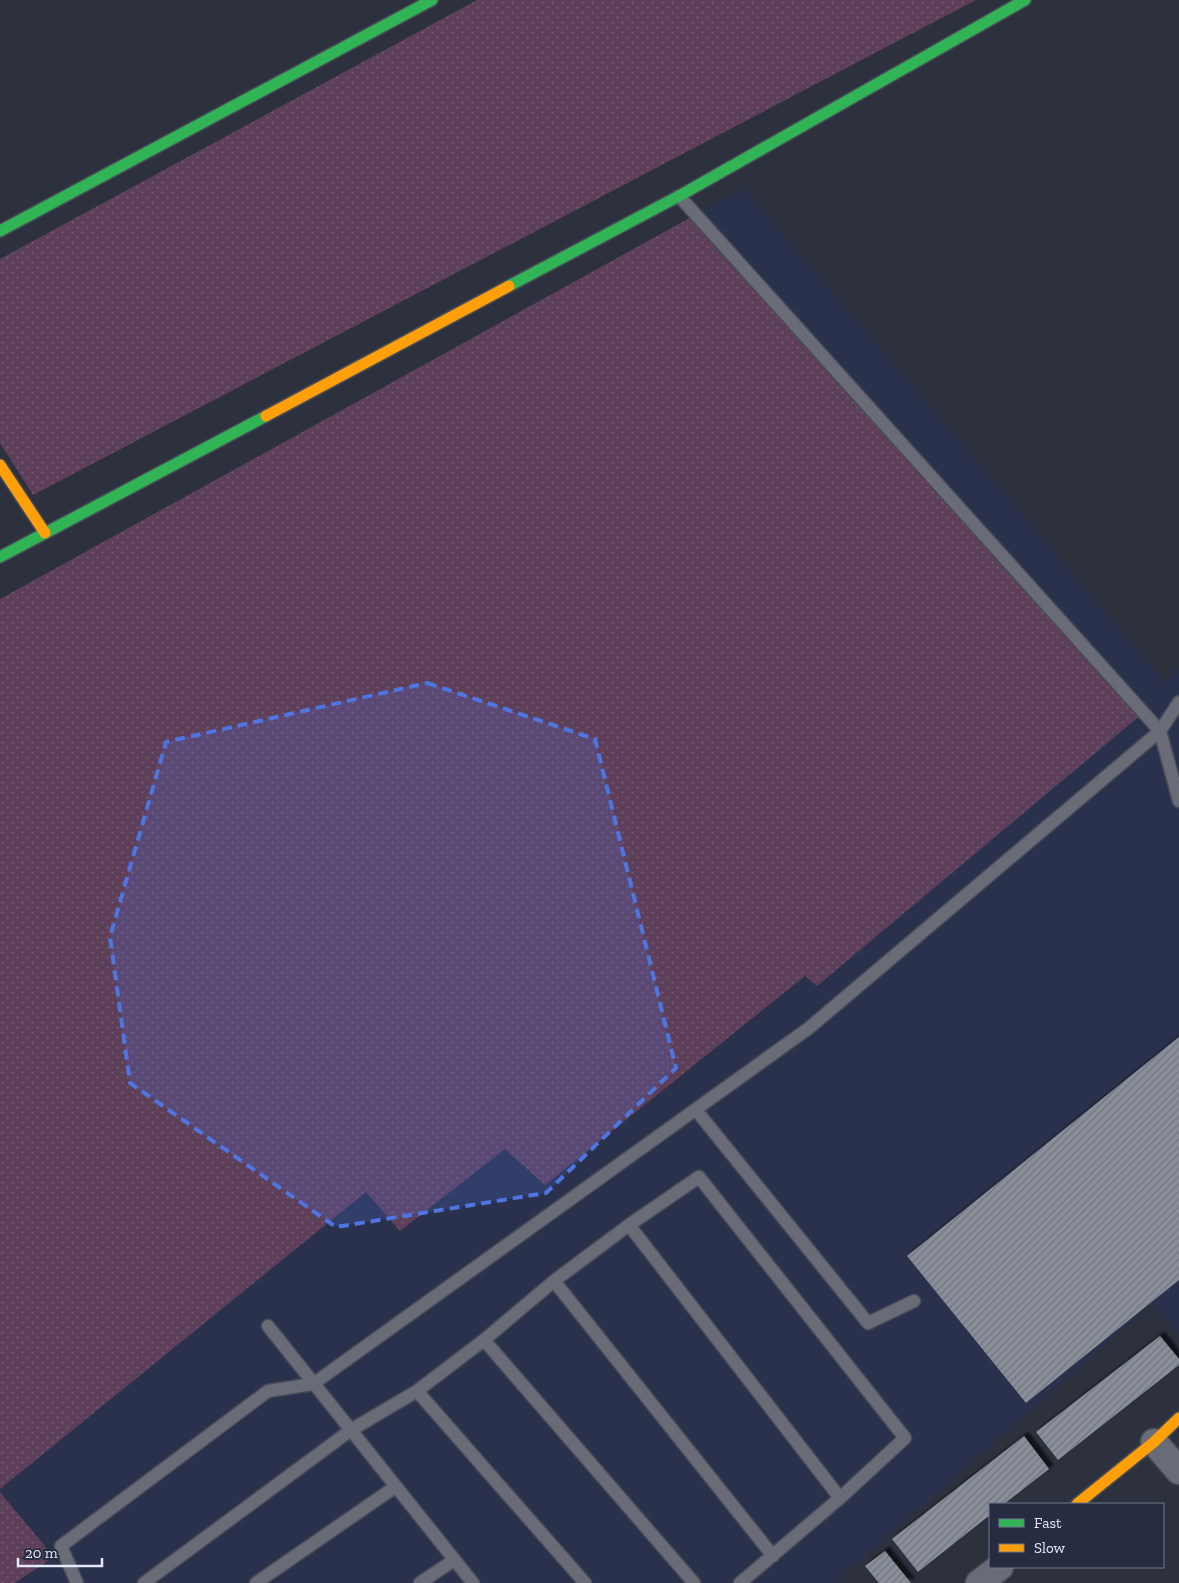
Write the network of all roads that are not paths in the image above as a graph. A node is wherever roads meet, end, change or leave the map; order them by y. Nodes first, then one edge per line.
1 (432, 0) edge
2 (1025, 0) edge
3 (679, 196) junction
4 (0, 231) edge
5 (0, 465) edge
6 (45, 533) junction
7 (0, 557) edge
8 (1179, 702) edge
9 (1160, 731) junction
10 (1179, 801) edge
11 (696, 1110) junction
12 (629, 1225) junction
13 (554, 1281) junction
14 (914, 1301) dead end
15 (268, 1326) dead end
16 (484, 1340) junction
17 (313, 1384) junction
18 (417, 1391) junction
19 (1179, 1418) edge
20 (351, 1430) junction
21 (1154, 1442) junction
22 (1179, 1471) edge
23 (395, 1487) junction
24 (840, 1498) junction
25 (1078, 1503) edge
26 (773, 1556) junction
27 (454, 1560) junction
28 (999, 1568) edge
29 (77, 1583) edge
30 (144, 1583) edge
31 (256, 1583) edge
32 (420, 1583) edge
33 (473, 1583) edge
34 (585, 1583) edge
35 (694, 1583) edge
36 (740, 1583) edge
37 (979, 1583) edge

1 - 4 street
2 - 3 street
3 - 6 street
3 - 9 lane
5 - 6 street
6 - 7 street
8 - 9 lane
9 - 10 lane
9 - 11 lane
11 - 14 lane
11 - 17 lane
12 - 13 lane
12 - 24 lane
12 - 24 lane
13 - 16 lane
13 - 26 lane
15 - 17 lane
16 - 18 lane
16 - 35 lane
17 - 20 lane
17 - 29 lane
18 - 20 lane
18 - 34 lane
19 - 21 street
20 - 23 lane
20 - 30 lane
21 - 22 street
21 - 25 street
23 - 27 lane
23 - 31 lane
24 - 26 lane
26 - 36 lane
27 - 32 lane
27 - 33 lane
28 - 37 street

